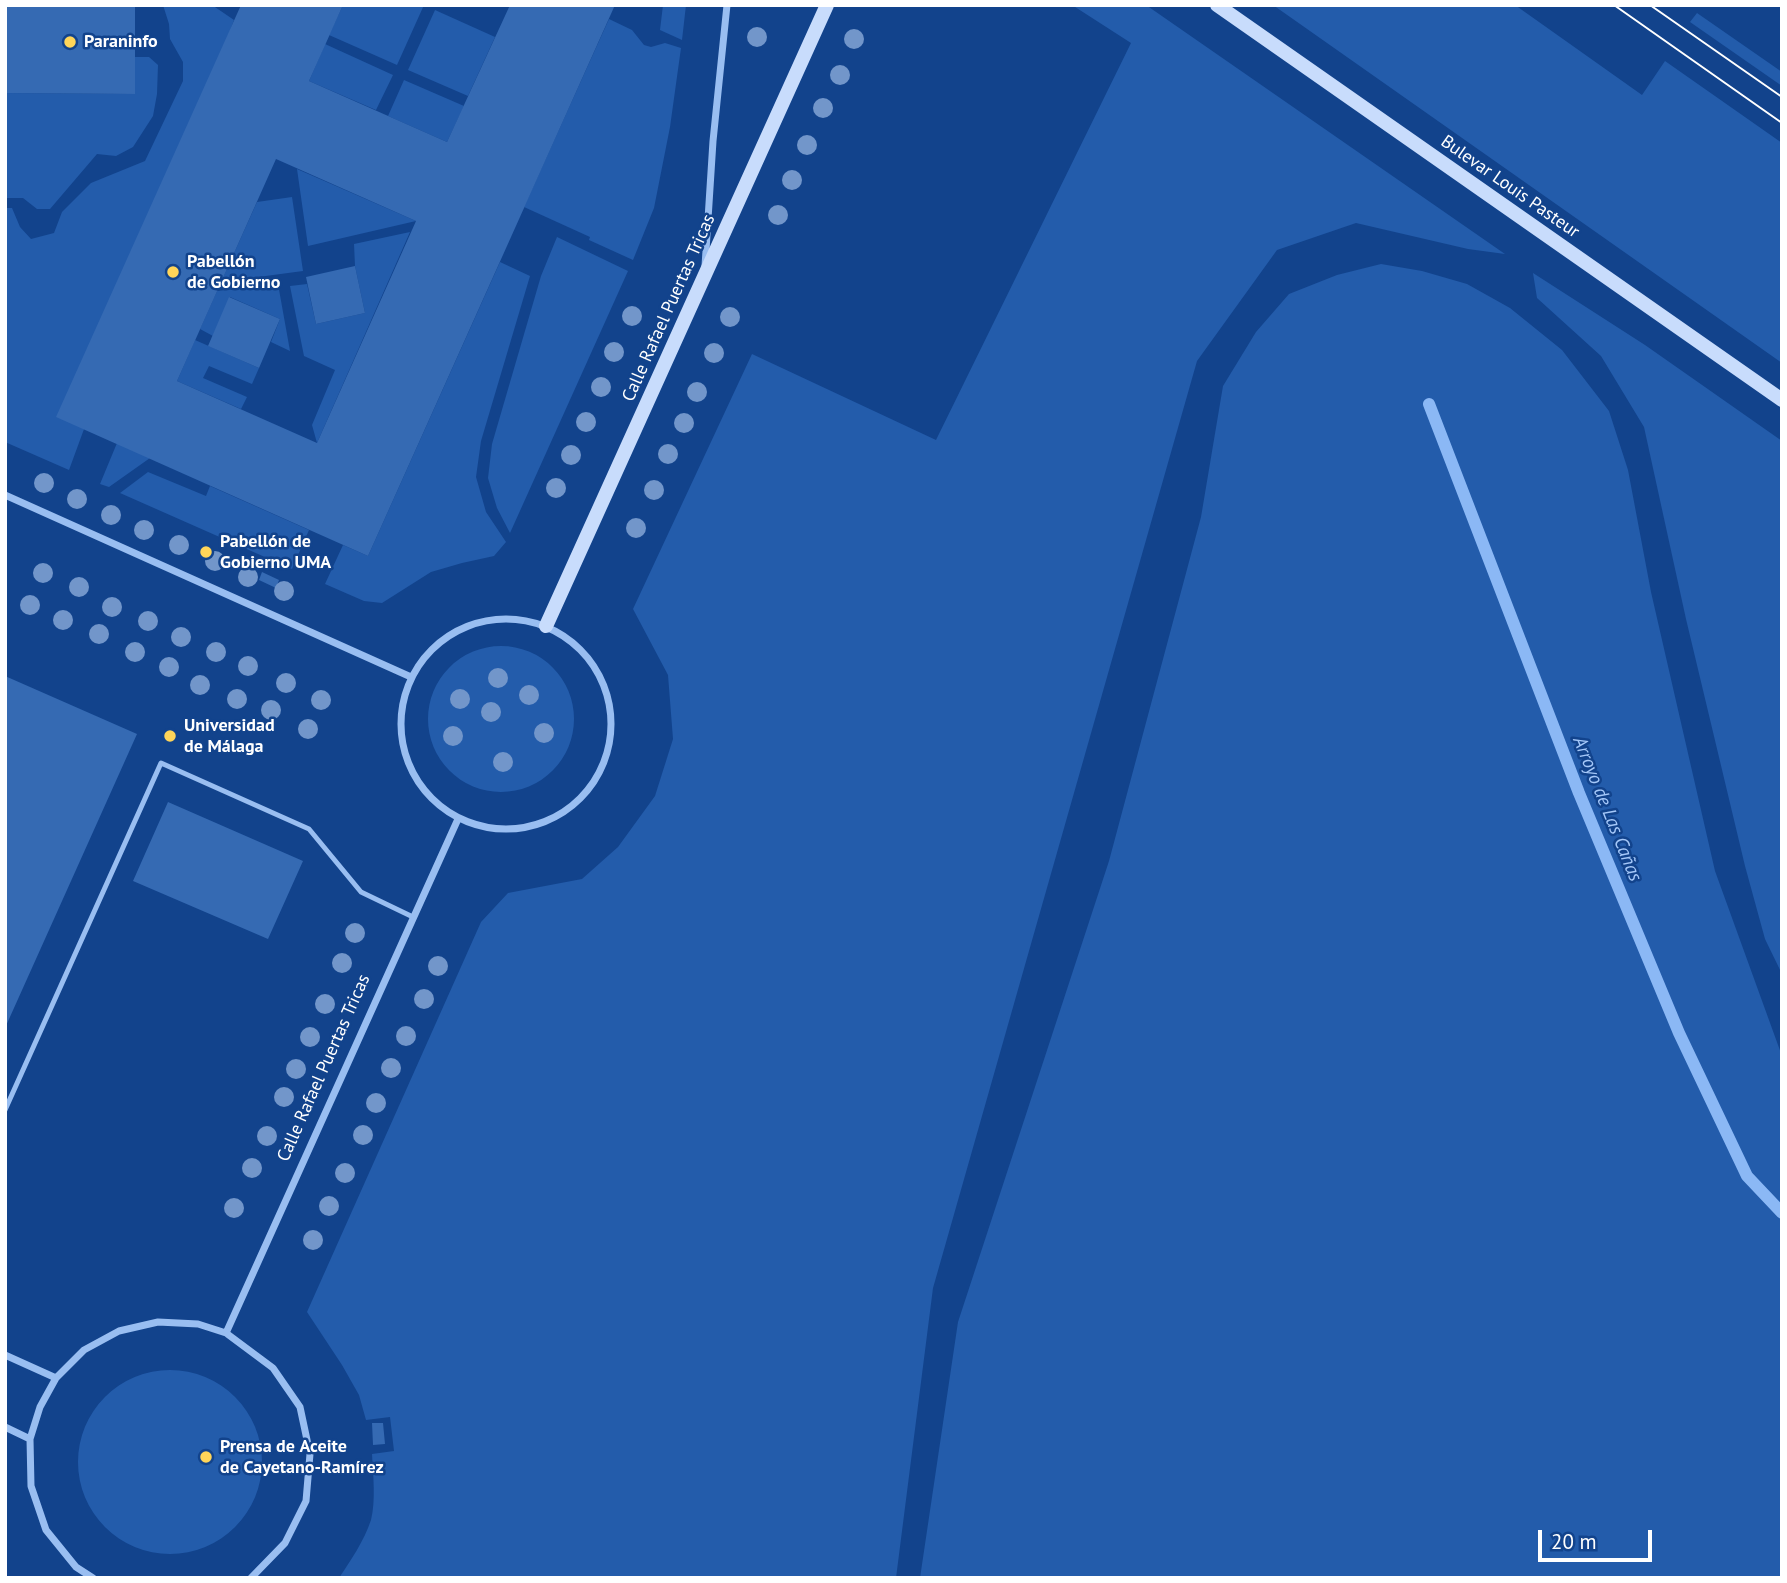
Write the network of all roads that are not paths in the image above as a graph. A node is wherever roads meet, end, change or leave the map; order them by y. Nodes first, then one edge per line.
1 (727, 5) edge
2 (827, 5) edge
3 (1217, 5) edge
4 (704, 276) junction
5 (1782, 400) edge
6 (5, 495) edge
7 (546, 626) junction
8 (411, 677) junction
9 (458, 819) junction
10 (413, 917) junction
11 (5, 1110) edge
12 (226, 1333) junction
13 (5, 1355) edge
14 (56, 1378) junction
15 (5, 1427) edge
16 (30, 1439) junction
17 (93, 1578) edge
18 (251, 1578) edge

1 - 4 street
2 - 4 main road, Calle Rafael Puertas Tricas
3 - 5 main road, Bulevar Louis Pasteur
4 - 7 main road, Calle Rafael Puertas Tricas
6 - 8 street
7 - 8 street
7 - 9 street
8 - 9 street
9 - 10 street, Calle Rafael Puertas Tricas
10 - 11 lane
10 - 12 street, Calle Rafael Puertas Tricas
12 - 14 street
12 - 18 street
13 - 14 street
14 - 16 street
15 - 16 street
16 - 17 street

